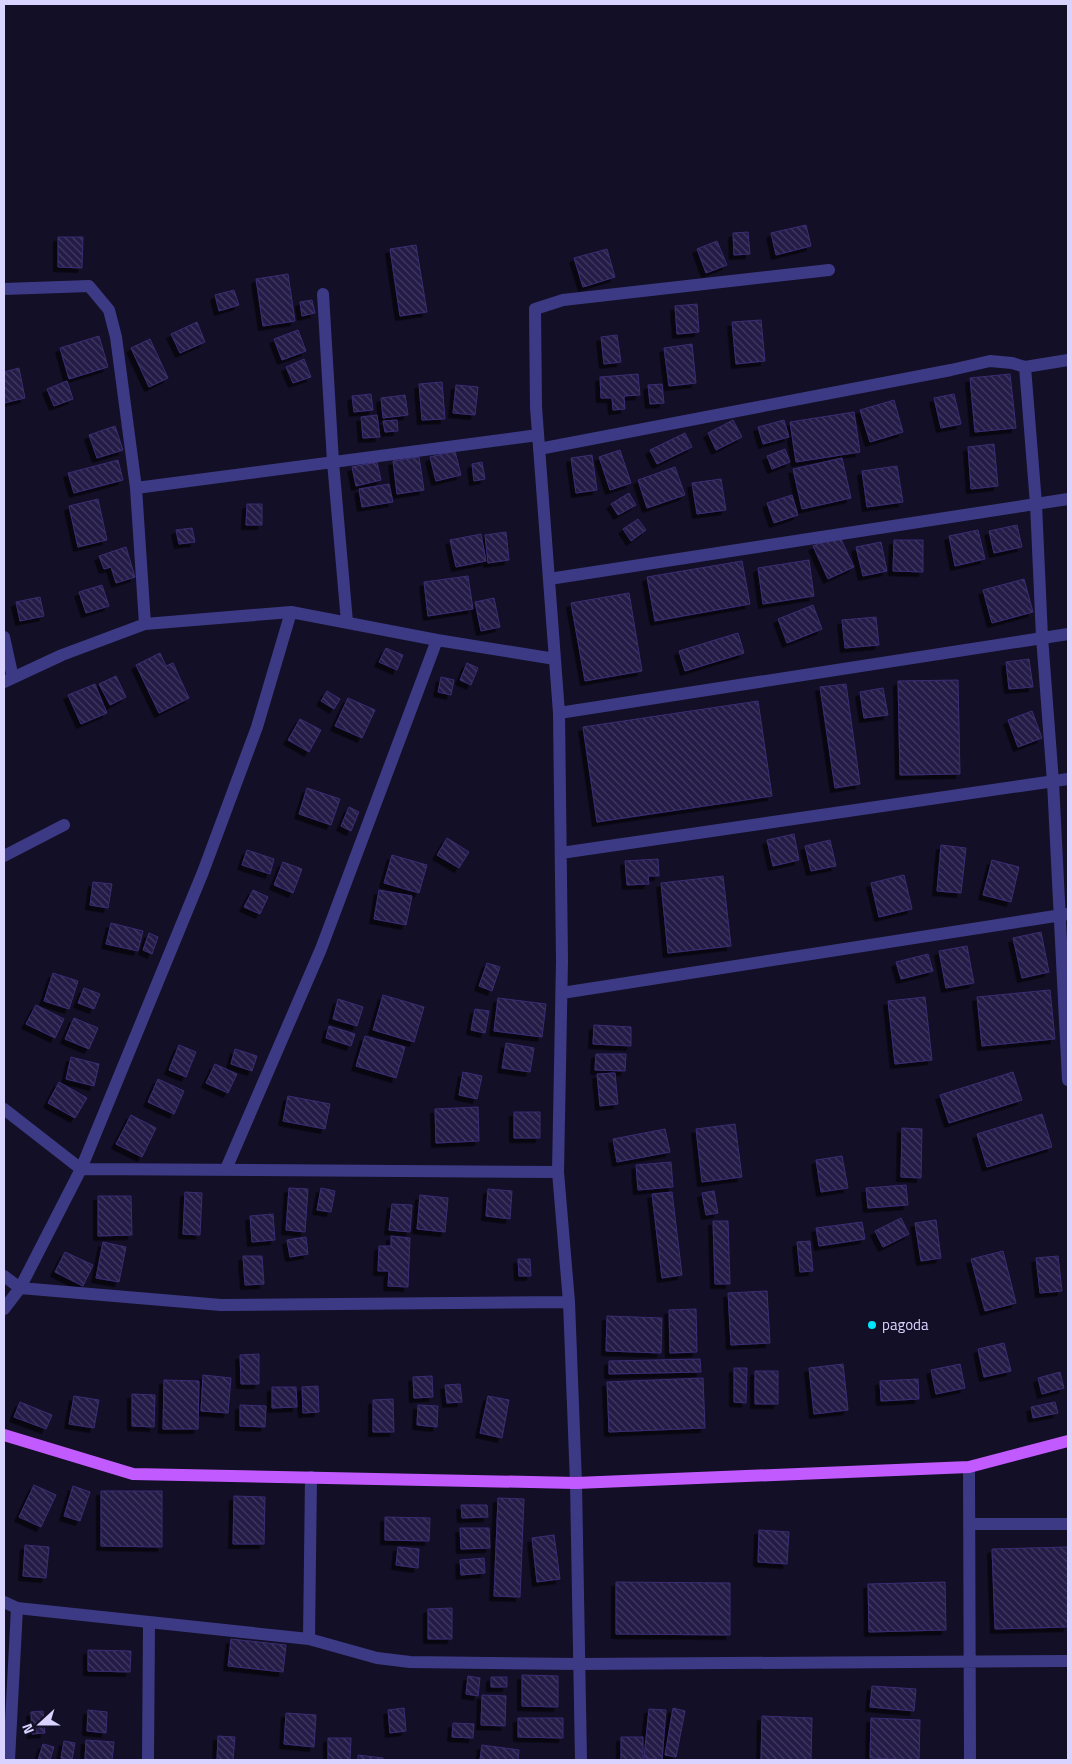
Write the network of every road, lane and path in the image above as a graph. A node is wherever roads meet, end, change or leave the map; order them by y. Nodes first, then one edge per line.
1 (829, 270) dead end
2 (4, 289) edge
3 (323, 294) dead end
4 (1068, 360) edge
5 (1025, 367) junction
6 (538, 435) junction
7 (539, 449) junction
8 (333, 462) junction
9 (136, 488) junction
10 (1068, 499) edge
11 (1036, 504) junction
12 (549, 579) junction
13 (292, 612) junction
14 (347, 622) junction
15 (145, 624) junction
16 (1068, 634) edge
17 (4, 637) edge
18 (1042, 638) junction
19 (438, 640) junction
20 (555, 659) junction
21 (8, 680) edge
22 (559, 712) junction
23 (1068, 779) edge
24 (1053, 782) junction
25 (64, 825) dead end
26 (561, 853) junction
27 (4, 856) edge
28 (1064, 914) edge
29 (562, 993) junction
30 (1068, 1080) edge
31 (4, 1109) edge
32 (81, 1168) junction
33 (226, 1169) junction
34 (558, 1172) junction
35 (4, 1276) edge
36 (20, 1288) junction
37 (569, 1302) junction
38 (4, 1309) edge
39 (4, 1435) edge
40 (1068, 1441) edge
41 (969, 1467) junction
42 (311, 1477) junction
43 (576, 1483) junction
44 (970, 1524) junction
45 (1068, 1524) edge
46 (4, 1602) edge
47 (17, 1608) junction
48 (150, 1623) junction
49 (309, 1639) junction
50 (1068, 1661) edge
51 (970, 1662) junction
52 (580, 1664) junction
53 (9, 1760) edge
54 (148, 1760) edge
55 (581, 1760) edge
56 (970, 1760) edge

1 - 6 street
2 - 9 street
3 - 8 street
4 - 5 street
5 - 7 street
5 - 11 street
6 - 7 street
6 - 8 street
7 - 12 street
8 - 9 street
8 - 14 street
9 - 15 street
10 - 11 street
11 - 12 street
11 - 18 street
12 - 20 street
13 - 14 street
13 - 15 street
13 - 32 street
14 - 19 street
15 - 21 street
16 - 18 street
17 - 21 street
18 - 22 street
18 - 24 street
19 - 20 street
19 - 33 street
20 - 22 street
22 - 26 street
23 - 24 street
24 - 26 street
24 - 28 street
25 - 27 street
26 - 29 street
28 - 29 street
28 - 30 street
29 - 34 street
31 - 32 street
32 - 33 street
32 - 36 street
33 - 34 street
34 - 37 street
35 - 36 street
36 - 37 street
36 - 38 street
37 - 43 street
39 - 42 main road
40 - 41 main road
41 - 43 main road
41 - 44 street
42 - 43 main road
42 - 49 street
43 - 52 street
44 - 45 street
44 - 51 street
46 - 47 street
47 - 48 street
47 - 53 street
48 - 49 street
48 - 54 street
49 - 52 street
50 - 51 street
51 - 52 street
51 - 56 street
52 - 55 street

